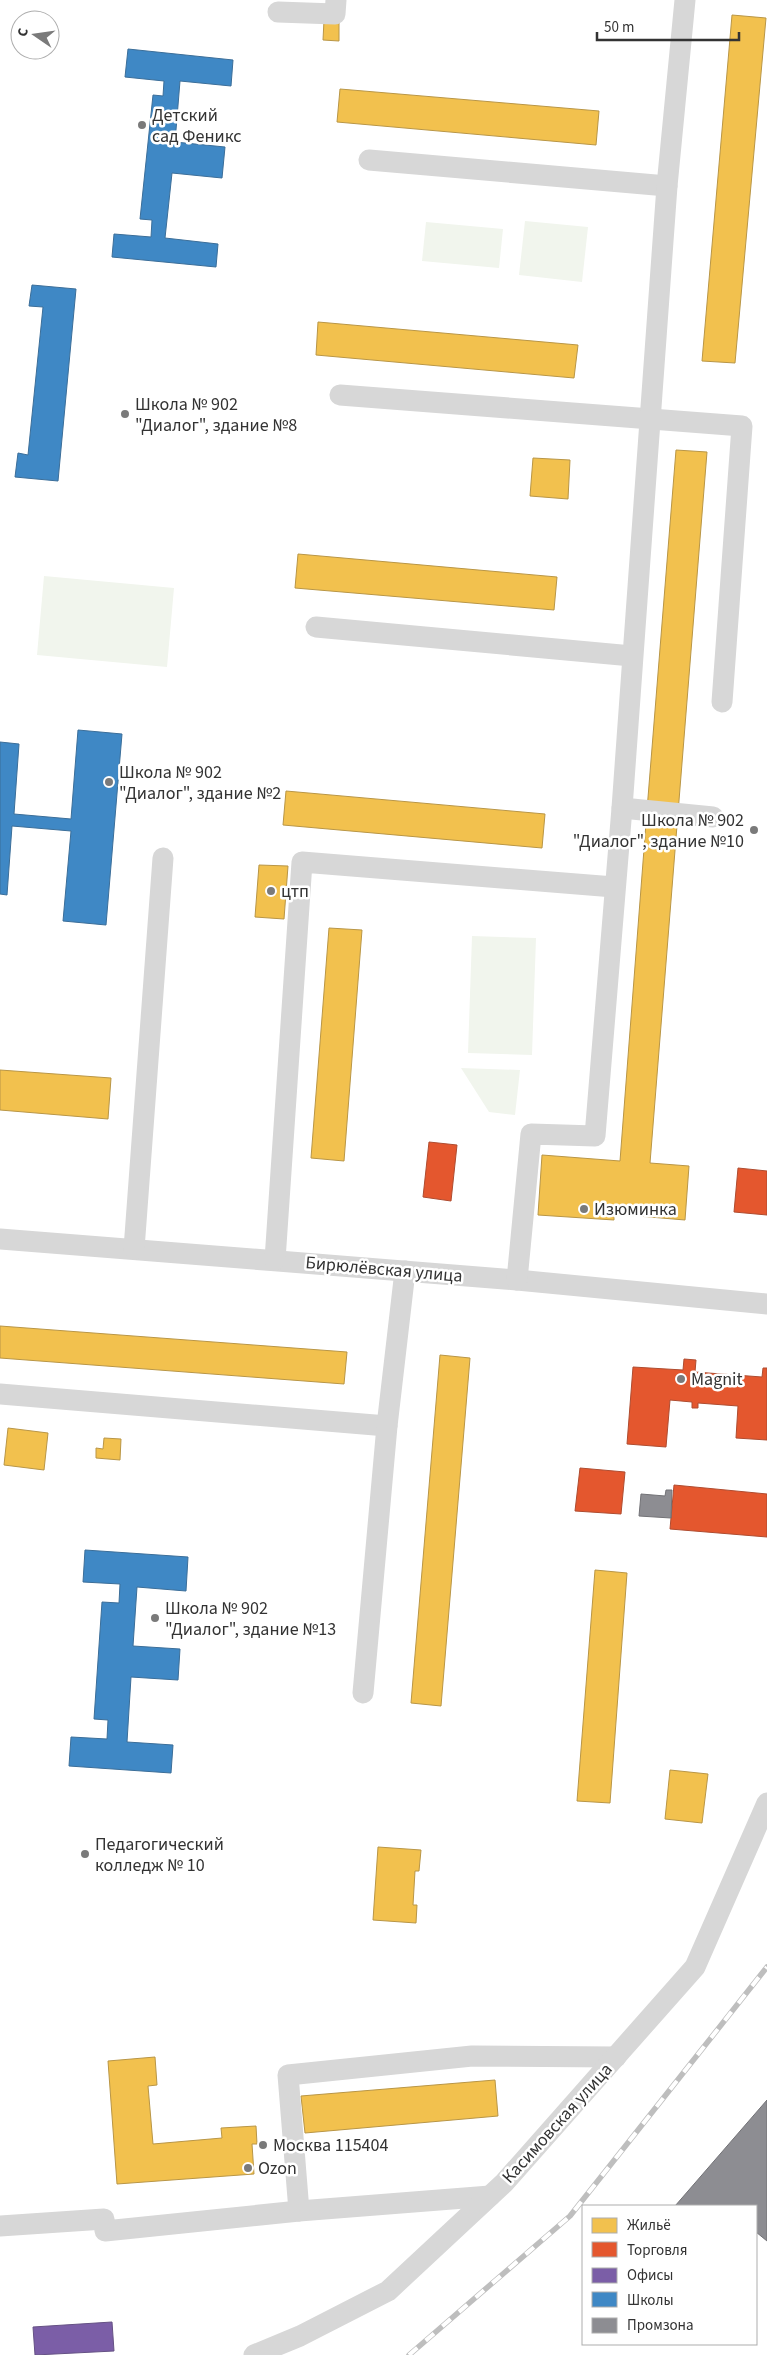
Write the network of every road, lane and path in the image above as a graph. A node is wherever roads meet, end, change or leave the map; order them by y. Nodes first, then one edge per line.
1 (336, 0) edge
2 (685, 0) edge
3 (278, 12) dead end
4 (369, 160) dead end
5 (667, 186) junction
6 (340, 395) dead end
7 (650, 420) junction
8 (316, 627) dead end
9 (632, 656) junction
10 (722, 702) dead end
11 (622, 808) junction
12 (713, 817) dead end
13 (163, 858) dead end
14 (614, 887) junction
15 (0, 1239) edge
16 (134, 1249) junction
17 (275, 1260) junction
18 (405, 1271) junction
19 (517, 1280) junction
20 (767, 1304) edge
21 (0, 1394) edge
22 (387, 1426) junction
23 (363, 1693) dead end
24 (767, 1803) edge
25 (616, 2057) junction
26 (490, 2196) junction
27 (298, 2211) junction
28 (0, 2226) edge
29 (254, 2355) edge

1 - 3 street
2 - 5 street
4 - 5 street
5 - 7 street
6 - 7 street
7 - 9 street
7 - 10 street
8 - 9 street
9 - 11 street
11 - 12 street
11 - 14 street
13 - 16 street
14 - 17 street
14 - 19 street
15 - 16 street, Бирюлёвская улица
16 - 17 street, Бирюлёвская улица
17 - 18 street, Бирюлёвская улица
18 - 19 street, Бирюлёвская улица
18 - 22 street
19 - 20 street, Бирюлёвская улица
21 - 22 street
22 - 23 street
24 - 25 street, Касимовская улица
25 - 26 street, Касимовская улица
25 - 27 street
26 - 27 street
26 - 29 street, Касимовская улица
27 - 28 street

